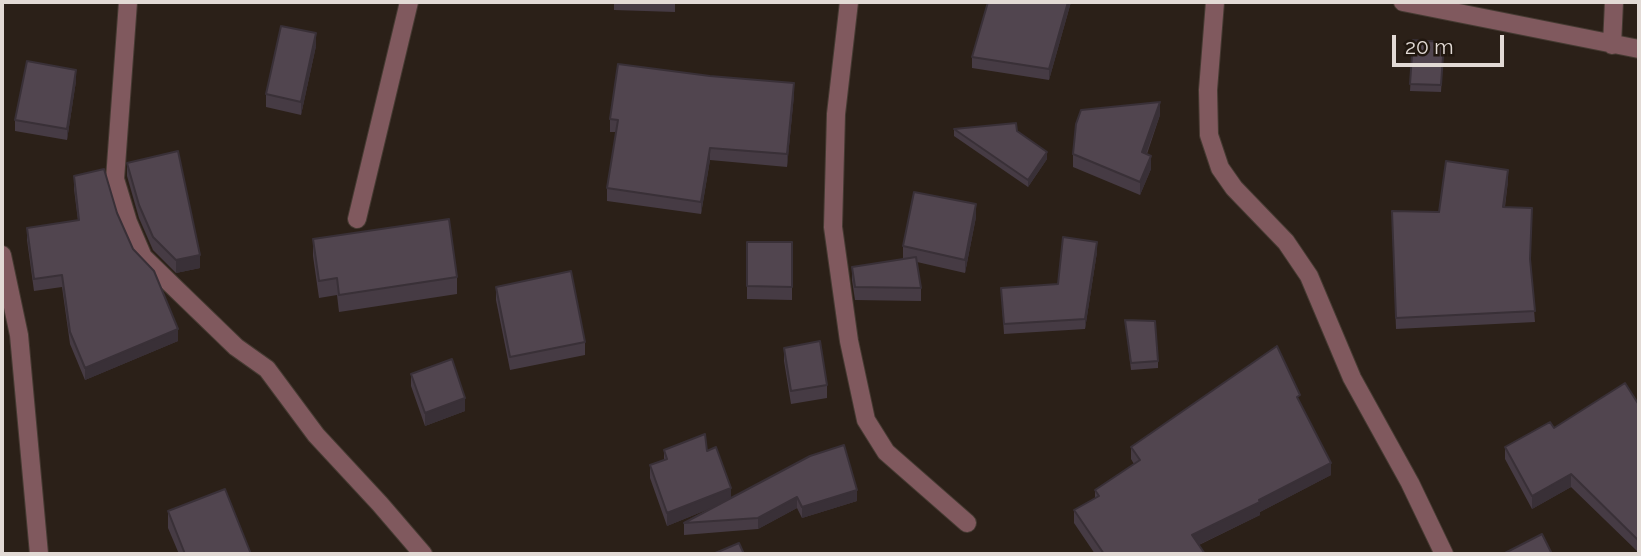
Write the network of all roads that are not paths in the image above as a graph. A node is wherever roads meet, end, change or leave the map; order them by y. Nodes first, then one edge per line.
1 (128, 2) edge
2 (409, 2) edge
3 (849, 2) edge
4 (1215, 2) edge
5 (1403, 2) edge
6 (1614, 2) edge
7 (1612, 45) junction
8 (1639, 49) edge
9 (358, 219) dead end
10 (2, 255) edge
11 (967, 523) dead end
12 (39, 554) edge
13 (423, 554) edge
14 (1444, 554) edge

1 - 13 street
2 - 9 street
3 - 11 street
4 - 14 street
5 - 7 street
6 - 7 street
7 - 8 street
10 - 12 street

